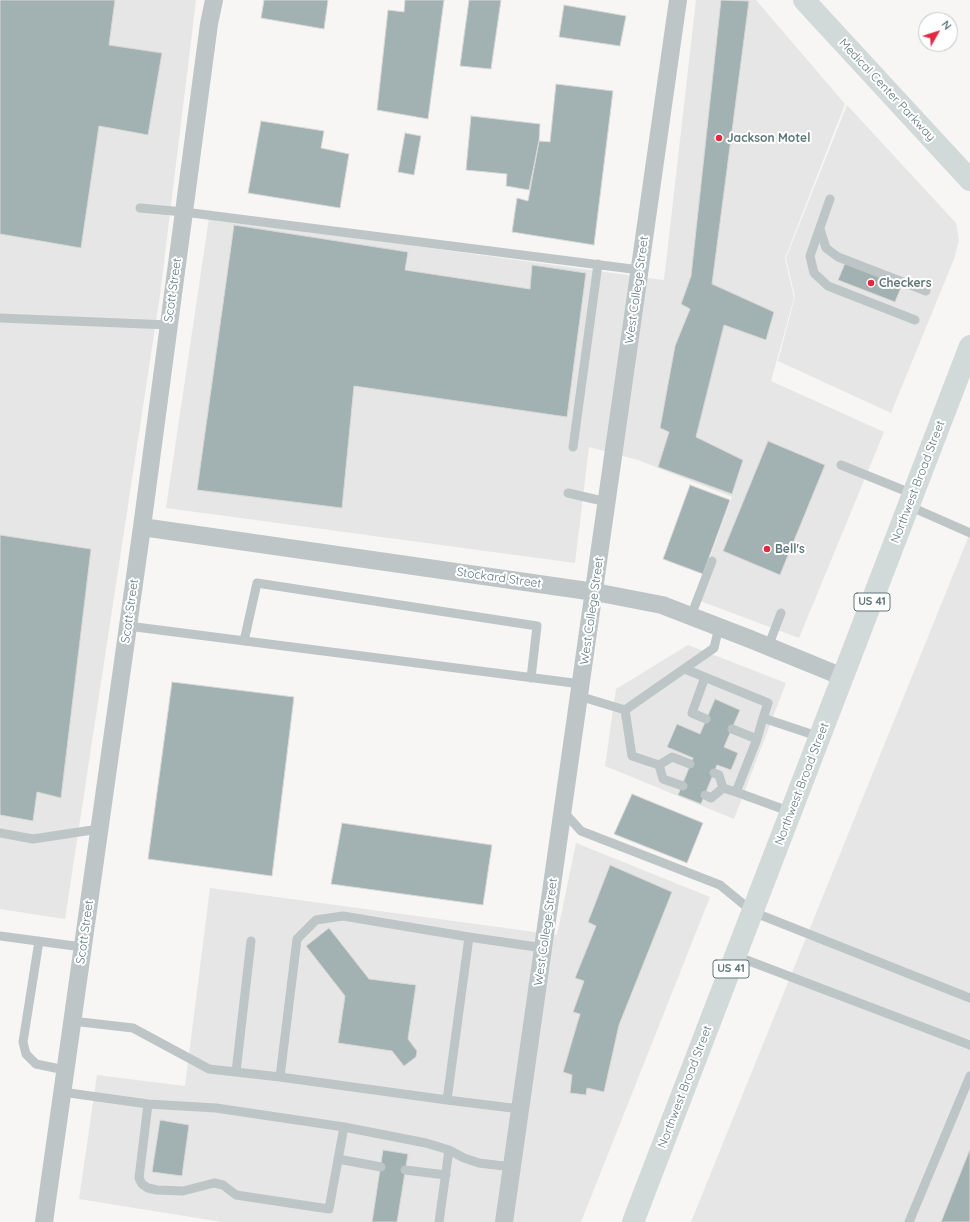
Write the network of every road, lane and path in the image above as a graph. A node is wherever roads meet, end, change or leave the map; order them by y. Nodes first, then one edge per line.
1 (214, 0) edge
2 (678, 0) edge
3 (804, 0) edge
4 (970, 180) edge
5 (830, 199) dead end
6 (140, 208) dead end
7 (184, 212) junction
8 (820, 228) junction
9 (598, 264) junction
10 (640, 270) junction
11 (926, 291) dead end
12 (0, 318) edge
13 (915, 320) dead end
14 (169, 325) junction
15 (970, 346) edge
16 (573, 447) dead end
17 (841, 465) dead end
18 (568, 493) dead end
19 (911, 500) junction
20 (607, 502) junction
21 (142, 527) junction
22 (970, 533) edge
23 (712, 561) dead end
24 (594, 592) junction
25 (781, 613) dead end
26 (691, 616) junction
27 (128, 626) junction
28 (719, 627) junction
29 (244, 641) junction
30 (768, 646) junction
31 (685, 669) junction
32 (705, 677) junction
33 (843, 677) junction
34 (531, 678) junction
35 (580, 690) junction
36 (625, 710) junction
37 (763, 718) junction
38 (706, 719) dead end
39 (732, 729) dead end
40 (820, 737) junction
41 (757, 739) junction
42 (690, 764) dead end
43 (659, 765) junction
44 (714, 773) dead end
45 (683, 786) dead end
46 (723, 788) junction
47 (736, 792) junction
48 (705, 795) dead end
49 (563, 811) junction
50 (791, 812) junction
51 (99, 829) junction
52 (0, 832) edge
53 (753, 912) junction
54 (0, 936) edge
55 (469, 938) junction
56 (251, 941) dead end
57 (39, 942) junction
58 (82, 947) junction
59 (543, 948) junction
60 (736, 956) junction
61 (970, 998) edge
62 (72, 1021) junction
63 (970, 1045) edge
64 (65, 1070) junction
65 (236, 1072) junction
66 (280, 1076) junction
67 (970, 1076) edge
68 (62, 1092) junction
69 (447, 1100) junction
70 (148, 1104) junction
71 (520, 1109) junction
72 (344, 1127) junction
73 (449, 1150) junction
74 (338, 1159) junction
75 (512, 1166) junction
76 (381, 1167) dead end
77 (405, 1170) dead end
78 (446, 1175) junction
79 (44, 1222) edge
80 (440, 1222) edge
81 (504, 1222) edge
82 (633, 1222) edge
83 (909, 1222) edge

1 - 7 street, Scott Street
2 - 10 street, West College Street
3 - 4 main road, Medical Center Parkway
5 - 8 lane
6 - 7 lane
7 - 9 lane
7 - 14 street, Scott Street
8 - 11 lane
8 - 13 lane
9 - 10 lane
9 - 16 lane
10 - 20 street, West College Street
12 - 14 lane
14 - 21 street, Scott Street
15 - 19 main road, Northwest Broad Street / US 41
17 - 19 lane
18 - 20 lane
19 - 22 lane
19 - 33 main road, Northwest Broad Street / US 41
20 - 24 street, West College Street
21 - 24 street, Stockard Street
21 - 27 street, Scott Street
23 - 26 lane
24 - 26 street, Stockard Street
24 - 35 street, West College Street
25 - 30 lane
26 - 28 street, Stockard Street
27 - 29 lane
27 - 51 street, Scott Street
28 - 30 street, Stockard Street
28 - 31 lane
29 - 34 lane
29 - 34 lane
30 - 33 street, Stockard Street
31 - 32 lane
31 - 36 lane
32 - 37 lane
32 - 38 lane
33 - 40 main road, Northwest Broad Street / US 41
34 - 35 lane
35 - 36 lane
35 - 49 street, West College Street
36 - 43 lane
37 - 40 lane
37 - 41 lane
39 - 41 lane
40 - 50 main road, Northwest Broad Street / US 41
41 - 47 lane
42 - 43 lane
43 - 45 lane
44 - 46 lane
46 - 47 lane
46 - 48 lane
47 - 50 lane
49 - 53 lane
49 - 59 street, West College Street
50 - 53 main road, Northwest Broad Street / US 41
51 - 52 lane
51 - 58 street, Scott Street
53 - 60 main road, Northwest Broad Street / US 41
53 - 61 lane
54 - 57 lane
55 - 59 lane
55 - 66 lane
55 - 69 lane
56 - 65 lane
57 - 58 lane
57 - 64 lane
58 - 62 street, Scott Street
59 - 71 street, West College Street
60 - 63 lane
60 - 82 main road, Northwest Broad Street / US 41
62 - 64 street, Scott Street
62 - 65 lane
64 - 68 street, Scott Street
65 - 66 lane
66 - 69 lane
67 - 83 lane
68 - 70 lane
68 - 79 street, Scott Street
69 - 71 lane
70 - 72 lane
70 - 74 lane
71 - 75 street, West College Street
72 - 73 lane
72 - 74 lane
73 - 75 lane
73 - 78 lane
74 - 76 lane
75 - 81 street, West College Street
77 - 78 lane
78 - 80 lane

